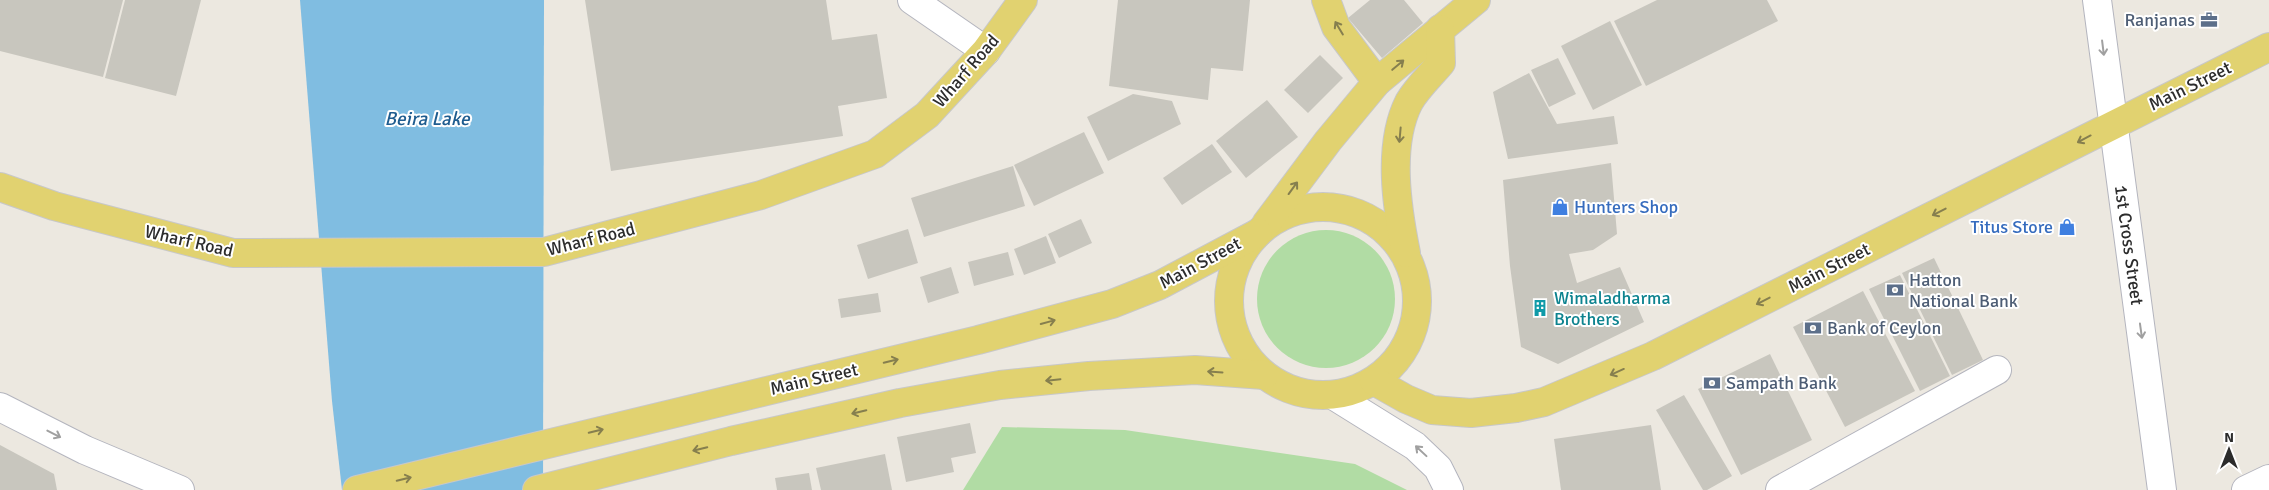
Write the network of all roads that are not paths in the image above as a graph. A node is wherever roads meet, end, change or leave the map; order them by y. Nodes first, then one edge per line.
1 (912, 0) edge
2 (1024, 0) edge
3 (1326, 0) edge
4 (1476, 0) edge
5 (2097, 0) edge
6 (1440, 29) junction
7 (2269, 47) edge
8 (986, 51) junction
9 (1377, 82) junction
10 (2113, 124) junction
11 (0, 187) edge
12 (1261, 230) junction
13 (1407, 258) junction
14 (1997, 370) dead end
15 (1264, 375) junction
16 (1374, 381) junction
17 (1333, 395) junction
18 (0, 407) edge
19 (2269, 479) edge
20 (565, 486) edge
21 (180, 490) edge
22 (357, 490) edge
23 (1449, 490) edge
24 (1780, 490) edge
25 (2162, 490) edge
26 (2246, 490) edge

1 - 8 street
2 - 8 main road, Wharf Road
9 -> 3 main road
4 - 6 main road
5 -> 10 street, 1st Cross Street
9 -> 6 main road
6 -> 13 main road
7 - 10 main road, Main Street
8 - 11 main road, Wharf Road
12 -> 9 main road
10 -> 16 main road, Main Street
10 -> 25 street, 1st Cross Street
12 - 13 main road, Main Street
12 - 15 main road
22 -> 12 main road, Main Street
13 - 16 main road
14 - 24 street
15 - 17 main road
15 -> 20 main road
16 - 17 main road
23 -> 17 street
18 -> 21 street
19 - 26 street

